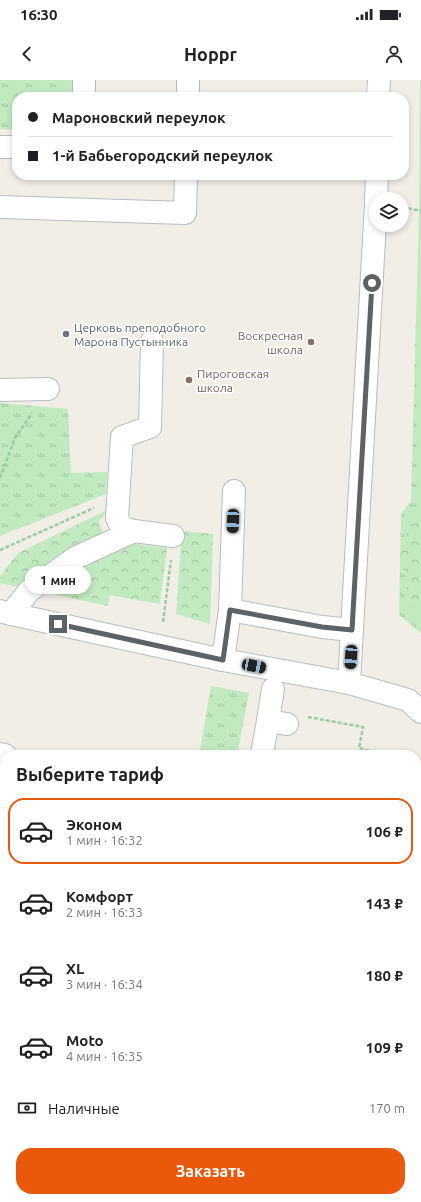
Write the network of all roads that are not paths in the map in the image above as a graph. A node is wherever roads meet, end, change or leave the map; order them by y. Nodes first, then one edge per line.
1 (84, 80) edge
2 (188, 80) edge
3 (379, 80) edge
4 (84, 92) edge
5 (188, 92) edge
6 (378, 92) edge
7 (0, 147) edge
8 (12, 147) edge
9 (186, 180) edge
10 (377, 180) edge
11 (376, 192) edge
12 (0, 207) edge
13 (374, 232) edge
14 (152, 341) dead end
15 (48, 389) road end
16 (0, 390) edge
17 (234, 491) dead end
18 (134, 531) junction
19 (173, 536) dead end
20 (230, 610) junction
21 (5, 612) edge
22 (352, 630) junction
23 (223, 660) junction
24 (349, 683) junction
25 (273, 689) dead end
26 (421, 712) edge
27 (264, 750) edge

1 - 4 street
2 - 5 street
3 - 6 street
7 - 8 street
9 - 12 street
10 - 11 street
13 - 22 street
14 - 18 street
15 - 16 street
17 - 20 street
18 - 19 street
18 - 21 street
20 - 22 street
20 - 23 street
21 - 23 street
22 - 24 street
23 - 24 street
24 - 26 street
25 - 27 street

